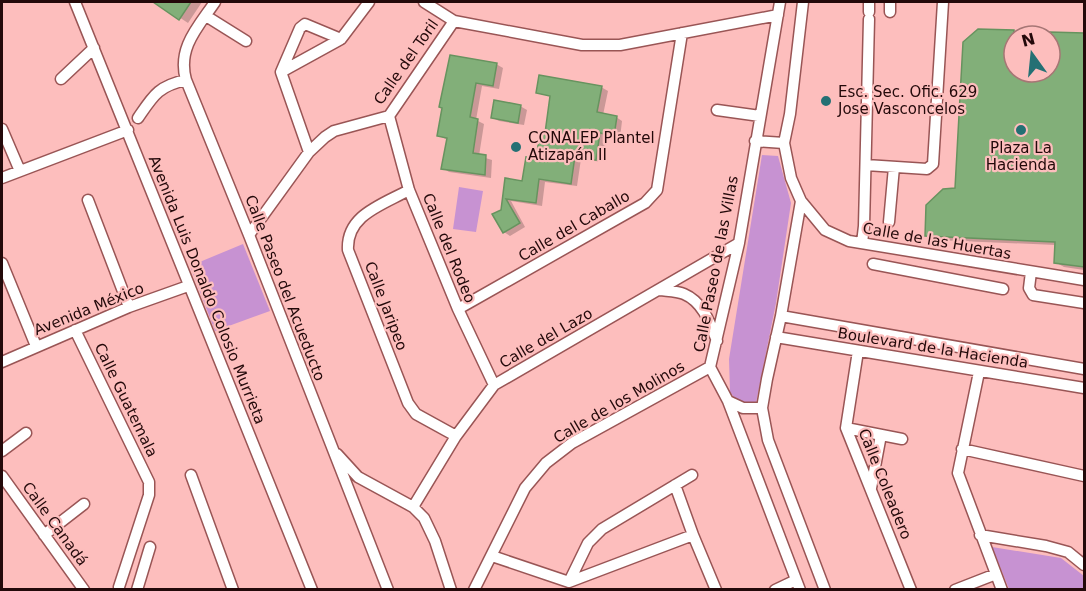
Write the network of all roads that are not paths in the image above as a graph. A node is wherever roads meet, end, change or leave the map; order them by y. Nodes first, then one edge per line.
1 (75, 2) edge
2 (215, 2) edge
3 (369, 2) edge
4 (424, 2) edge
5 (780, 2) edge
6 (803, 2) edge
7 (943, 7) edge
8 (869, 11) edge
9 (778, 15) junction
10 (206, 16) junction
11 (454, 21) junction
12 (682, 33) junction
13 (341, 39) junction
14 (246, 41) dead end
15 (94, 48) junction
16 (281, 72) junction
17 (61, 79) dead end
18 (186, 80) junction
19 (717, 110) dead end
20 (389, 116) junction
21 (760, 116) junction
22 (138, 118) dead end
23 (2, 129) edge
24 (128, 130) junction
25 (755, 141) junction
26 (784, 143) junction
27 (309, 152) junction
28 (866, 165) junction
29 (894, 167) junction
30 (20, 171) junction
31 (2, 178) edge
32 (409, 190) junction
33 (88, 200) dead end
34 (801, 201) junction
35 (890, 222) dead end
36 (249, 235) junction
37 (739, 243) junction
38 (862, 243) junction
39 (921, 253) junction
40 (2, 263) edge
41 (873, 264) dead end
42 (1031, 272) junction
43 (918, 273) junction
44 (1084, 280) edge
45 (188, 286) junction
46 (1003, 289) dead end
47 (660, 290) junction
48 (1084, 303) edge
49 (129, 307) junction
50 (458, 309) junction
51 (781, 316) junction
52 (75, 330) junction
53 (776, 337) junction
54 (717, 343) junction
55 (36, 346) junction
56 (858, 351) junction
57 (2, 362) edge
58 (710, 367) junction
59 (1084, 369) edge
60 (978, 376) junction
61 (494, 385) junction
62 (1084, 388) edge
63 (728, 401) junction
64 (762, 408) junction
65 (846, 428) junction
66 (26, 434) dead end
67 (881, 435) junction
68 (456, 436) junction
69 (902, 439) dead end
70 (332, 449) junction
71 (962, 449) junction
72 (2, 451) edge
73 (191, 475) dead end
74 (2, 476) edge
75 (692, 476) dead end
76 (1084, 476) edge
77 (675, 485) junction
78 (870, 489) junction
79 (84, 504) dead end
80 (413, 507) junction
81 (44, 535) junction
82 (693, 535) junction
83 (980, 535) junction
84 (150, 547) dead end
85 (492, 556) junction
86 (1084, 565) edge
87 (305, 573) junction
88 (996, 574) junction
89 (569, 582) junction
90 (798, 585) edge
91 (119, 587) dead end
92 (84, 590) edge
93 (137, 590) edge
94 (233, 590) edge
95 (301, 590) edge
96 (312, 590) edge
97 (388, 590) edge
98 (451, 590) edge
99 (474, 590) edge
100 (716, 590) edge
101 (775, 590) edge
102 (825, 590) edge
103 (911, 590) edge
104 (955, 590) edge
105 (1002, 590) edge

1 - 15 street, Avenida Luis Donaldo Colosio Murrieta
2 - 10 street, Calle Paseo del Acueducto
3 - 13 street
4 - 11 street
5 - 9 street, Calle Paseo de las Villas
6 - 26 street
7 - 29 street
8 - 28 street
9 - 12 street, Calle del Toril
9 - 21 street, Calle Paseo de las Villas
10 - 14 street
10 - 18 street, Calle Paseo del Acueducto
11 - 12 street, Calle del Toril
11 - 20 street, Calle del Toril
12 - 50 street, Calle del Caballo
13 - 16 street
13 - 16 street
15 - 17 street
15 - 24 street, Avenida Luis Donaldo Colosio Murrieta
16 - 27 street
18 - 22 street
18 - 36 street, Calle Paseo del Acueducto
19 - 21 street
20 - 27 street, Calle del Toril
20 - 32 street, Calle del Rodeo
21 - 25 street, Calle Paseo de las Villas
23 - 30 street
24 - 30 street
24 - 45 street, Avenida Luis Donaldo Colosio Murrieta
25 - 26 street
25 - 37 street, Calle Paseo de las Villas
26 - 34 street
27 - 36 street, Calle del Toril
28 - 29 street
28 - 38 street
29 - 35 street
30 - 31 street
32 - 50 street, Calle del Rodeo
32 - 68 street, Calle Jaripeo
33 - 49 street
34 - 38 street, Calle de las Huertas
34 - 51 street
36 - 70 street, Calle Paseo del Acueducto
37 - 47 street, Calle del Lazo
37 - 54 street, Calle Paseo de las Villas
38 - 39 street, Calle de las Huertas
39 - 42 street, Calle de las Huertas
39 - 43 street
40 - 55 street
41 - 43 street
42 - 44 street, Calle de las Huertas
42 - 48 street
43 - 46 street
45 - 49 street, Avenida México
45 - 87 street, Avenida Luis Donaldo Colosio Murrieta
47 - 54 street
47 - 61 street, Calle del Lazo
49 - 52 street, Avenida México
50 - 61 street, Calle del Rodeo
51 - 53 street
51 - 59 street, Boulevard de la Hacienda
52 - 55 street, Avenida México
52 - 91 street, Calle Guatemala
53 - 56 street, Boulevard de la Hacienda
53 - 64 street
54 - 58 street, Calle Paseo de las Villas
55 - 57 street, Avenida México
56 - 60 street, Boulevard de la Hacienda
56 - 65 street, Calle Coleadero
58 - 63 street, Calle Paseo de las Villas
58 - 85 street, Calle de los Molinos
60 - 62 street, Boulevard de la Hacienda
60 - 71 street
61 - 68 street, Calle del Lazo
63 - 64 street
63 - 90 street, Calle Paseo de las Villas
64 - 102 street
65 - 67 street
65 - 78 street, Calle Coleadero
66 - 72 street
67 - 69 street
67 - 78 street
68 - 80 street, Calle del Lazo
70 - 80 street
70 - 97 street, Calle Paseo del Acueducto
71 - 76 street
71 - 83 street
73 - 94 street
74 - 81 street, Calle Canadá
75 - 77 street
77 - 82 street
77 - 89 street
78 - 103 street, Calle Coleadero
79 - 81 street
80 - 98 street
81 - 92 street, Calle Canadá
82 - 89 street
82 - 100 street
83 - 86 street
83 - 88 street
84 - 93 street
85 - 89 street
85 - 99 street, Calle de los Molinos
87 - 95 street
87 - 96 street, Avenida Luis Donaldo Colosio Murrieta
88 - 104 street
88 - 105 street
90 - 101 street

